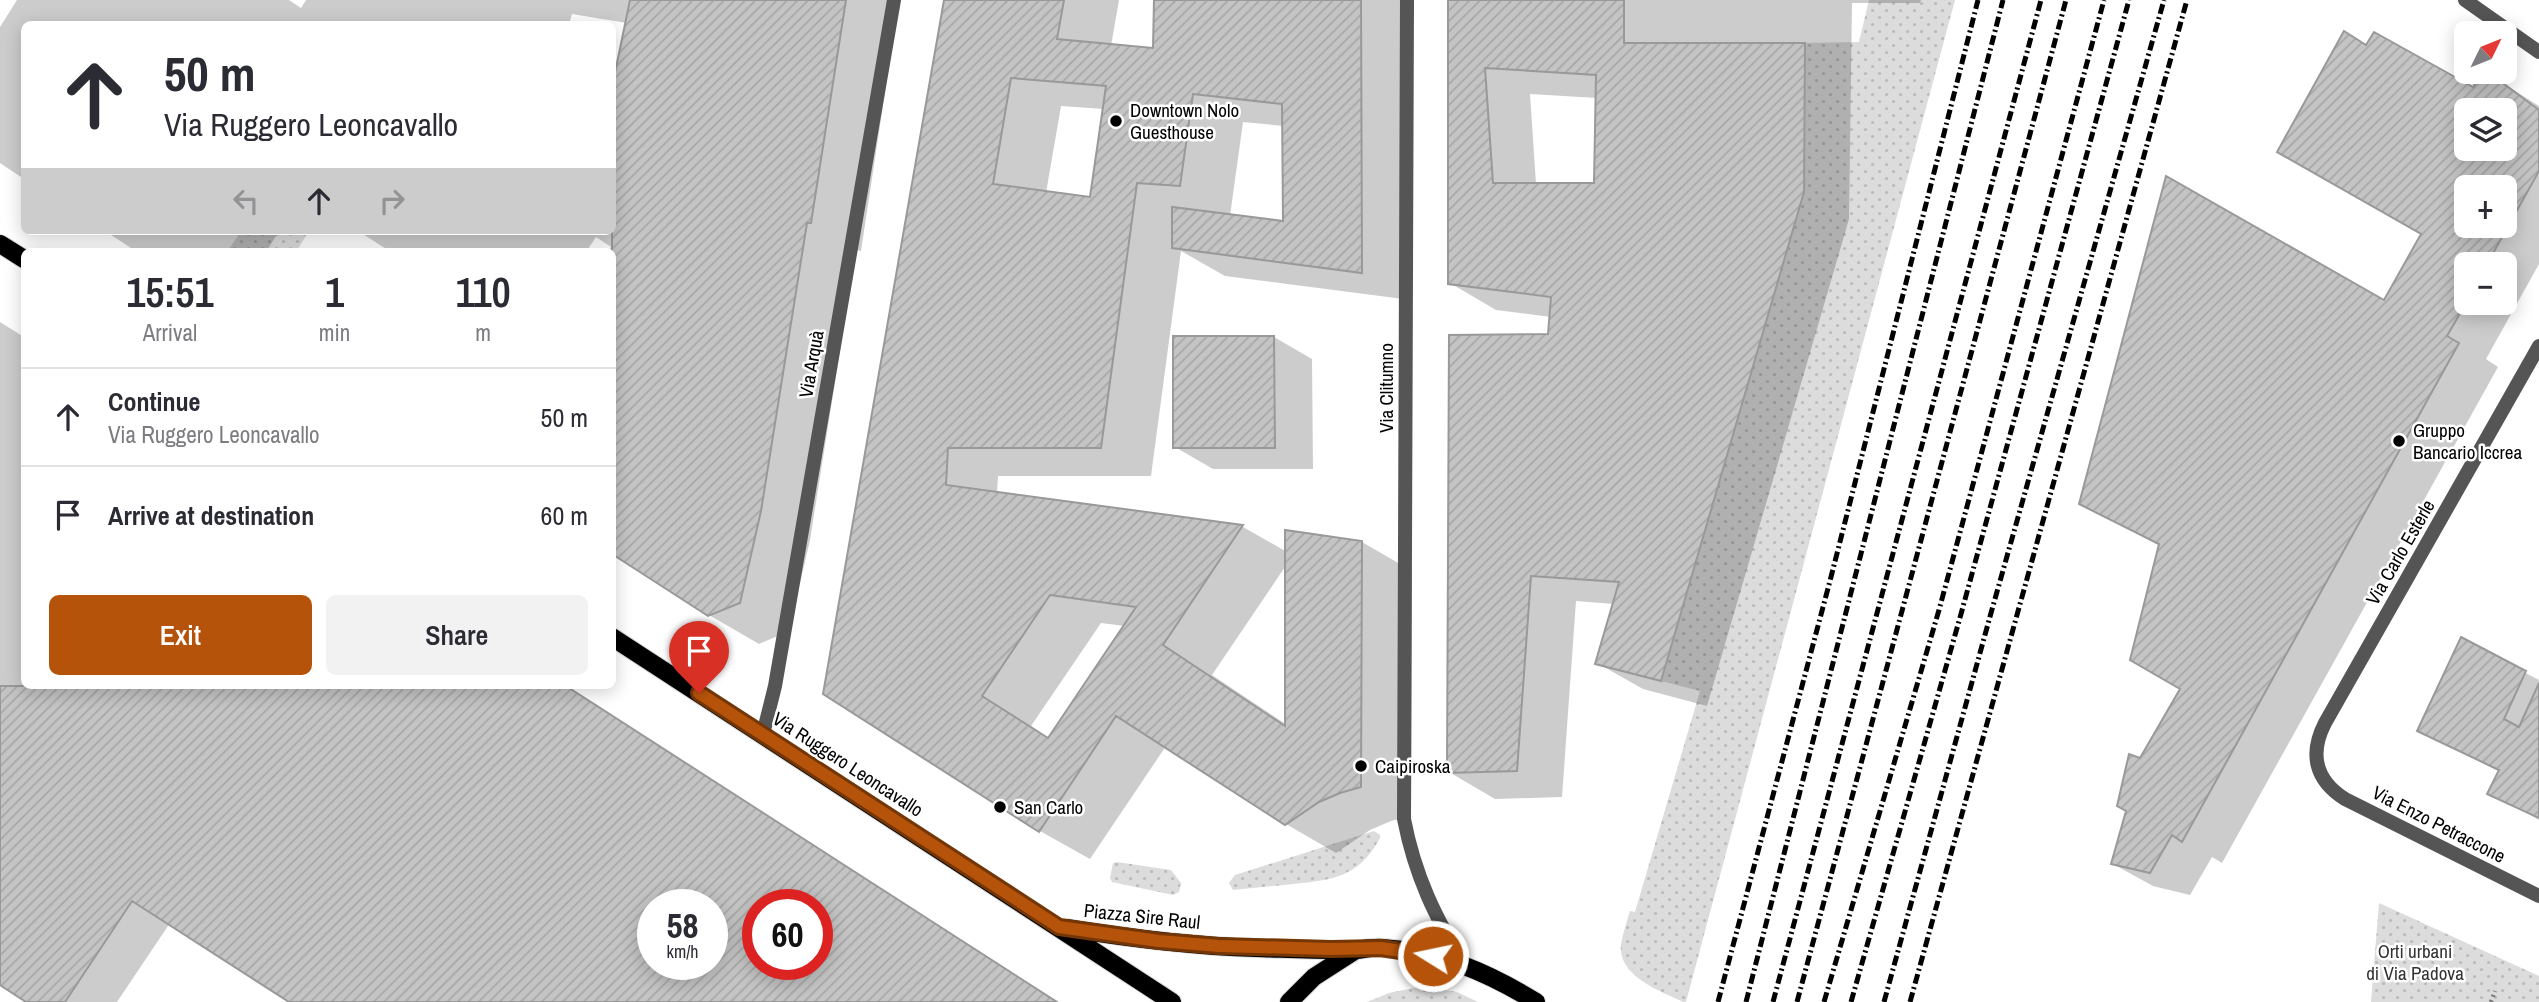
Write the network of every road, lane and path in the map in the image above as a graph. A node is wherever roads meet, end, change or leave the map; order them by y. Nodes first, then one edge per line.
1 (894, 0) edge
2 (1407, 0) edge
3 (2465, 0) edge
4 (2539, 52) edge
5 (0, 244) edge
6 (21, 257) edge
7 (2539, 346) edge
8 (616, 640) edge
9 (764, 734) junction
10 (2325, 782) joint
11 (2539, 896) edge
12 (1059, 927) junction
13 (1356, 950) junction
14 (1465, 965) junction
15 (1509, 986) junction
16 (2494, 991) dead end
17 (1172, 1002) edge
18 (1289, 1002) edge
19 (1522, 1002) edge
20 (1536, 1002) edge
21 (2491, 1002) edge

1 - 9 street, Via Arquà
2 - 14 street, Via Clitumno
3 - 4 street
5 - 6 main road
7 - 10 street, Via Carlo Esterle
8 - 9 main road, Via Ruggero Leoncavallo
9 - 12 main road, Via Ruggero Leoncavallo
10 - 11 street, Via Enzo Petraccone
12 - 13 main road, Piazza Sire Raul
12 - 17 main road, Piazza Sire Raul
13 - 14 main road, Piazza Sire Raul
13 - 18 main road
14 - 15 main road, Piazza Sire Raul
15 - 19 main road, Piazza Sire Raul
15 - 20 main road, Piazza Sire Raul
16 - 21 path

